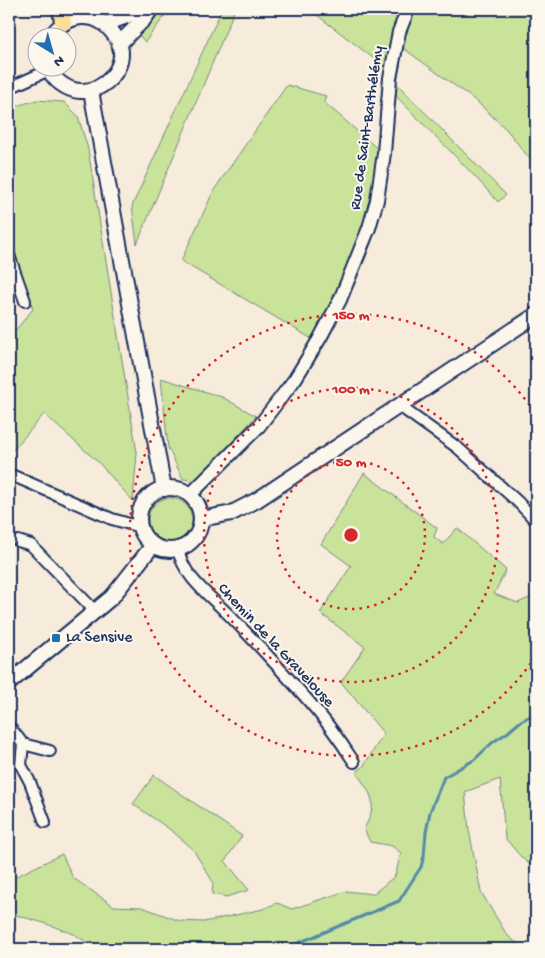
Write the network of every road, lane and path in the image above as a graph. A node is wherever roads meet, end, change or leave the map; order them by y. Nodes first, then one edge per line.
1 (138, 9) edge
2 (151, 9) edge
3 (408, 9) edge
4 (62, 16) edge
5 (105, 24) junction
6 (56, 28) edge
7 (120, 43) junction
8 (29, 78) edge
9 (54, 78) edge
10 (9, 88) edge
11 (91, 90) junction
12 (9, 255) edge
13 (11, 268) edge
14 (25, 301) dead end
15 (536, 315) edge
16 (398, 405) junction
17 (9, 474) edge
18 (164, 489) junction
19 (190, 495) junction
20 (201, 519) junction
21 (536, 521) edge
22 (140, 527) junction
23 (18, 541) dead end
24 (153, 545) junction
25 (178, 549) junction
26 (96, 612) junction
27 (9, 683) edge
28 (9, 726) edge
29 (23, 744) junction
30 (50, 751) dead end
31 (354, 762) dead end
32 (45, 822) dead end

1 - 5 main road
2 - 7 main road
3 - 19 street, Rue de Saint-Barthélémy
4 - 5 main road
4 - 6 main road
5 - 7 main road
7 - 11 main road
8 - 10 street
9 - 11 main road
11 - 18 main road
12 - 13 street
13 - 14 street
15 - 16 main road
16 - 20 main road
16 - 21 street
17 - 22 street
18 - 19 main road
18 - 22 main road
19 - 20 main road
20 - 25 main road
22 - 24 main road
23 - 26 street
24 - 25 main road
24 - 26 main road
25 - 31 street, Chemin de la Gravelouse
26 - 27 main road
28 - 29 street
29 - 30 street
29 - 32 street

